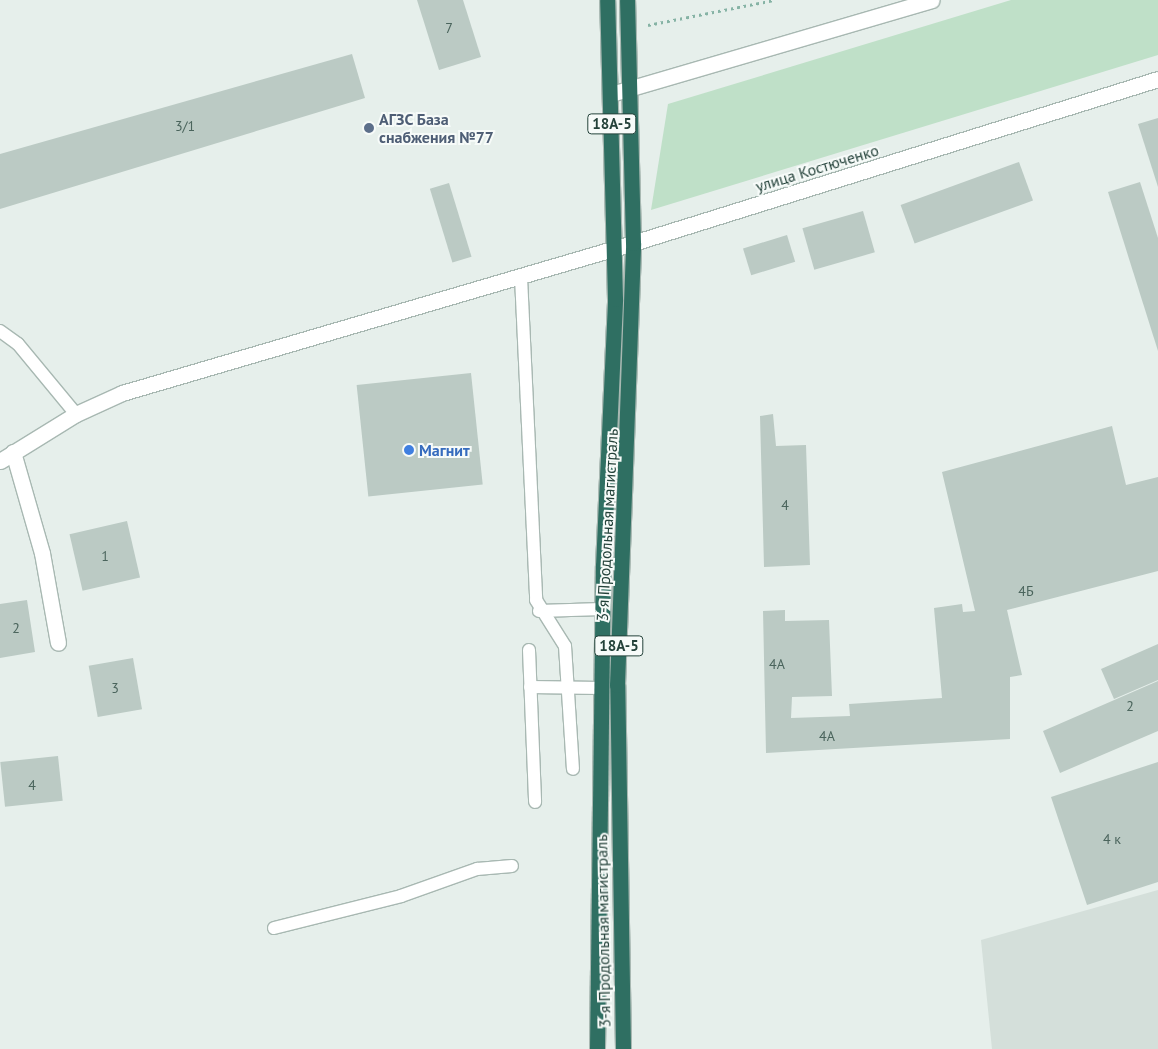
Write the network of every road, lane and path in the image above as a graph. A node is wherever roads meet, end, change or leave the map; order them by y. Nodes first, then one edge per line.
1 (607, 0) edge
2 (627, 0) edge
3 (774, 0) edge
4 (932, 0) edge
5 (629, 29) junction
6 (1158, 79) edge
7 (630, 89) junction
8 (611, 94) junction
9 (633, 243) junction
10 (615, 248) junction
11 (521, 277) junction
12 (0, 331) edge
13 (76, 414) junction
14 (13, 452) junction
15 (0, 462) edge
16 (602, 609) junction
17 (539, 611) junction
18 (58, 642) dead end
19 (529, 650) dead end
20 (570, 686) junction
21 (530, 687) junction
22 (601, 688) junction
23 (573, 769) dead end
24 (535, 802) dead end
25 (512, 866) dead end
26 (274, 928) dead end
27 (597, 1049) edge
28 (622, 1049) edge

1 - 8 highway, 18А-5
2 - 5 highway, 18А-5
3 - 5 path
4 - 7 street
5 - 7 highway, 18А-5
6 - 9 street, улица Костюченко
7 - 8 street
7 - 9 highway, 18А-5
8 - 10 highway, 18А-5
9 - 10 street, улица Костюченко
9 - 28 highway, 3-я Продольная магистраль / 18А-5
10 - 11 street, улица Костюченко
10 - 16 highway, 3-я Продольная магистраль / 18А-5
11 - 13 street, улица Костюченко
11 - 17 lane
12 - 13 lane
13 - 14 street, улица Костюченко
14 - 15 street, улица Костюченко
14 - 18 street
16 - 17 lane
16 - 22 highway, 3-я Продольная магистраль / 18А-5
17 - 20 lane
19 - 21 lane
20 - 21 lane
20 - 22 lane
20 - 23 lane
21 - 24 lane
22 - 27 highway, 3-я Продольная магистраль / 18А-5
25 - 26 lane

